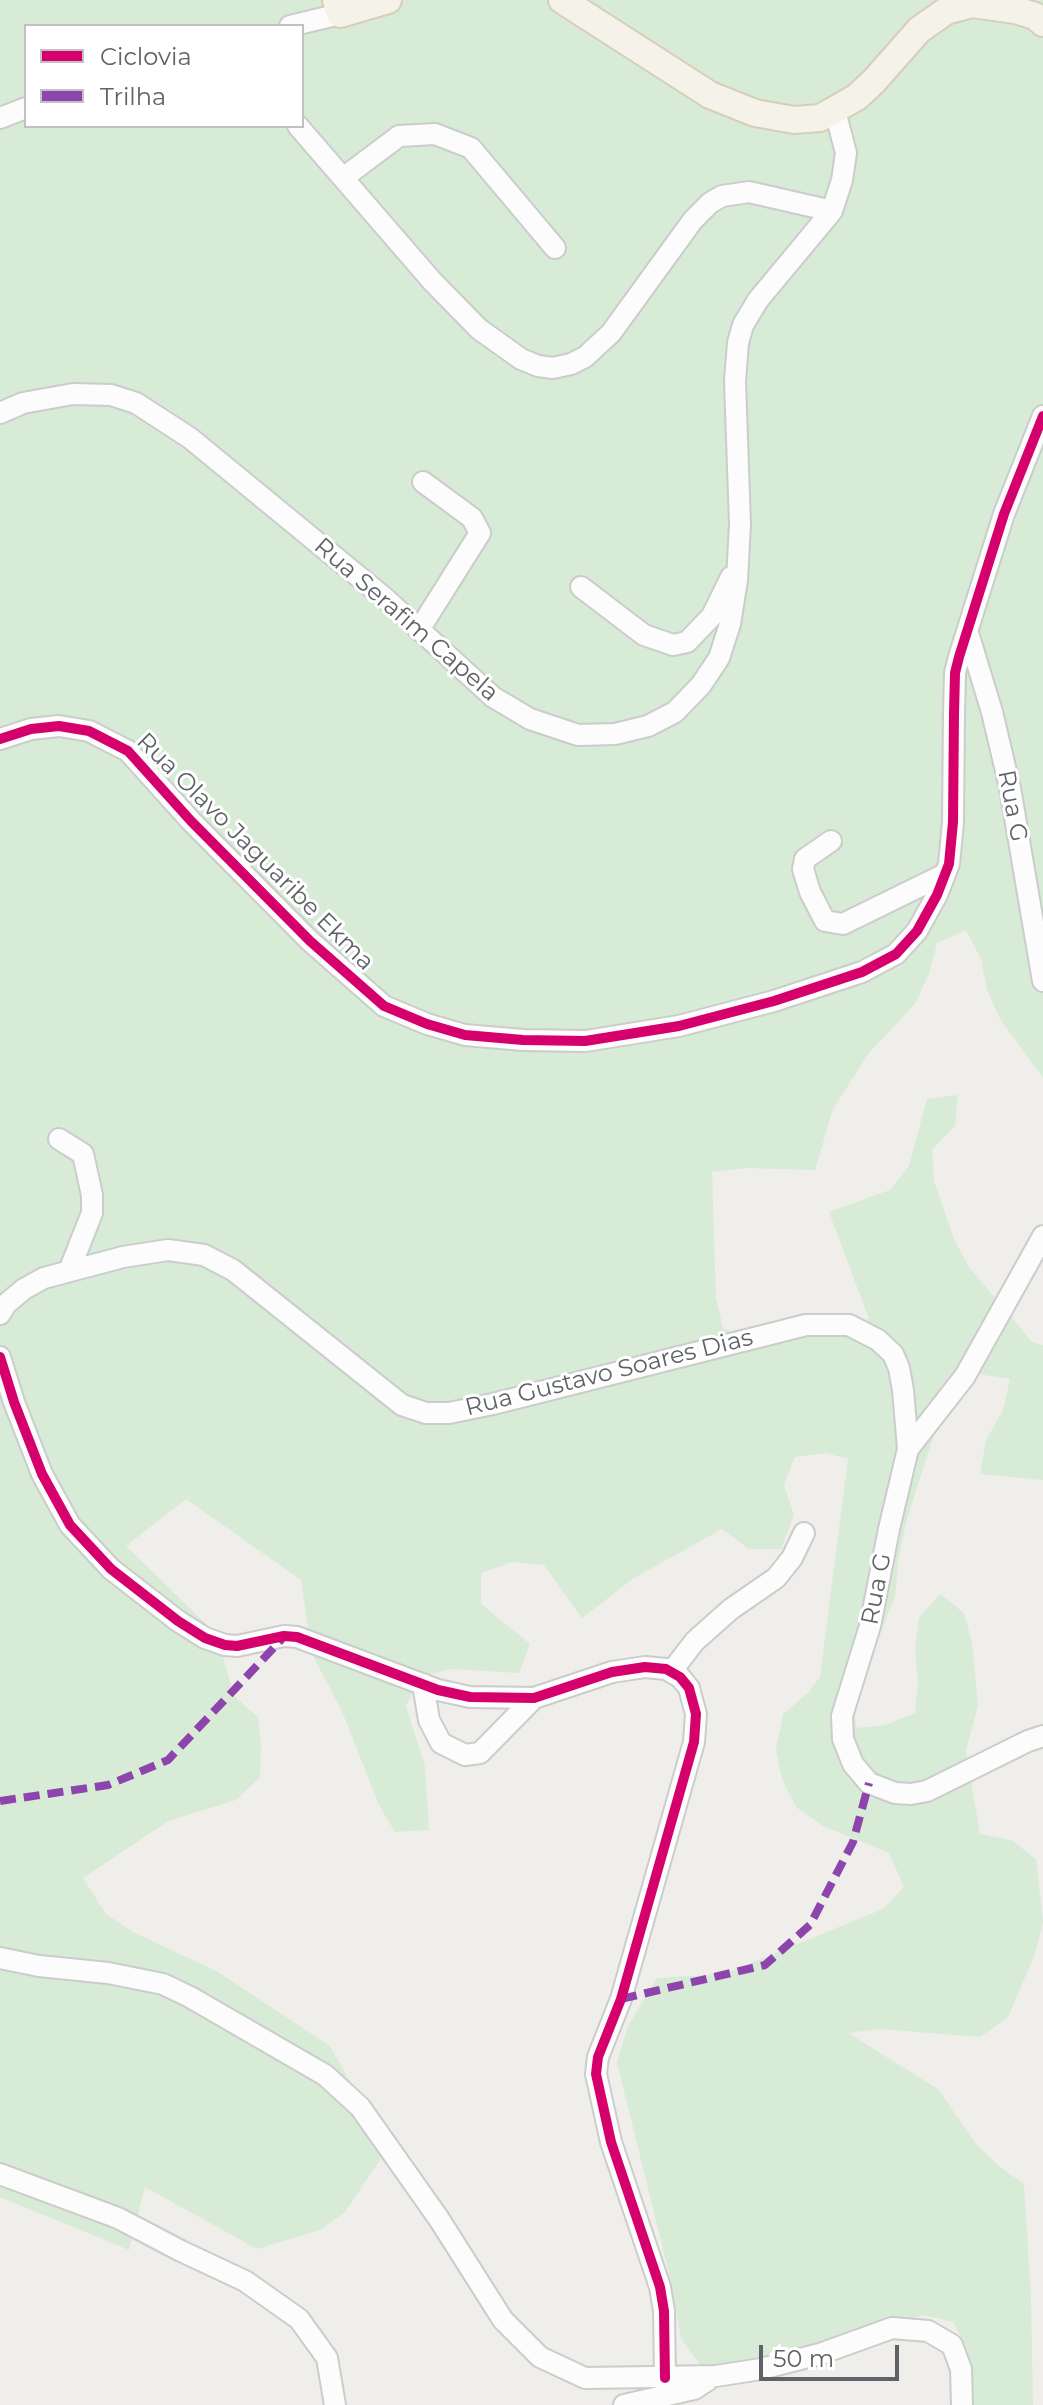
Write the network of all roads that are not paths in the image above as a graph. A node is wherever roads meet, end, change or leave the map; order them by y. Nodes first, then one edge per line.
1 (388, 0) edge
2 (562, 0) edge
3 (338, 7) edge
4 (1043, 23) edge
5 (295, 24) edge
6 (24, 109) edge
7 (835, 111) junction
8 (0, 118) edge
9 (300, 128) edge
10 (343, 178) junction
11 (832, 211) junction
12 (555, 248) dead end
13 (0, 413) edge
14 (1043, 416) edge
15 (423, 482) dead end
16 (738, 563) junction
17 (581, 587) dead end
18 (419, 630) junction
19 (968, 633) junction
20 (0, 739) edge
21 (831, 841) dead end
22 (945, 874) junction
23 (1043, 981) edge
24 (59, 1139) dead end
25 (1043, 1236) edge
26 (69, 1271) junction
27 (0, 1314) edge
28 (0, 1357) edge
29 (908, 1449) junction
30 (804, 1533) dead end
31 (671, 1672) junction
32 (423, 1684) junction
33 (534, 1698) junction
34 (1043, 1736) edge
35 (0, 1958) edge
36 (0, 2174) edge
37 (716, 2376) junction
38 (665, 2378) junction
39 (335, 2405) edge
40 (624, 2405) edge
41 (962, 2405) edge

1 - 3 main road
2 - 7 main road
3 - 5 street
4 - 7 main road
6 - 8 street
7 - 11 street, Rua Serafim Capela
9 - 10 street
10 - 11 street
10 - 12 street
11 - 16 street, Rua Serafim Capela
13 - 18 street, Rua Serafim Capela
14 - 19 street, Rua Olavo Jaguaribe Ekma
15 - 18 street
16 - 17 street
16 - 18 street, Rua Serafim Capela
19 - 22 street, Rua Olavo Jaguaribe Ekma
19 - 23 street, Rua G
20 - 22 street, Rua Olavo Jaguaribe Ekma
21 - 22 street
24 - 26 street
25 - 29 street, Rua G
26 - 27 street, Rua Gustavo Soares Dias
26 - 29 street, Rua Gustavo Soares Dias
28 - 32 street
29 - 34 street, Rua G
30 - 31 street
31 - 33 street
31 - 38 street
32 - 33 street
32 - 33 street
35 - 38 street
36 - 39 street
37 - 38 street
37 - 40 street
37 - 41 street

